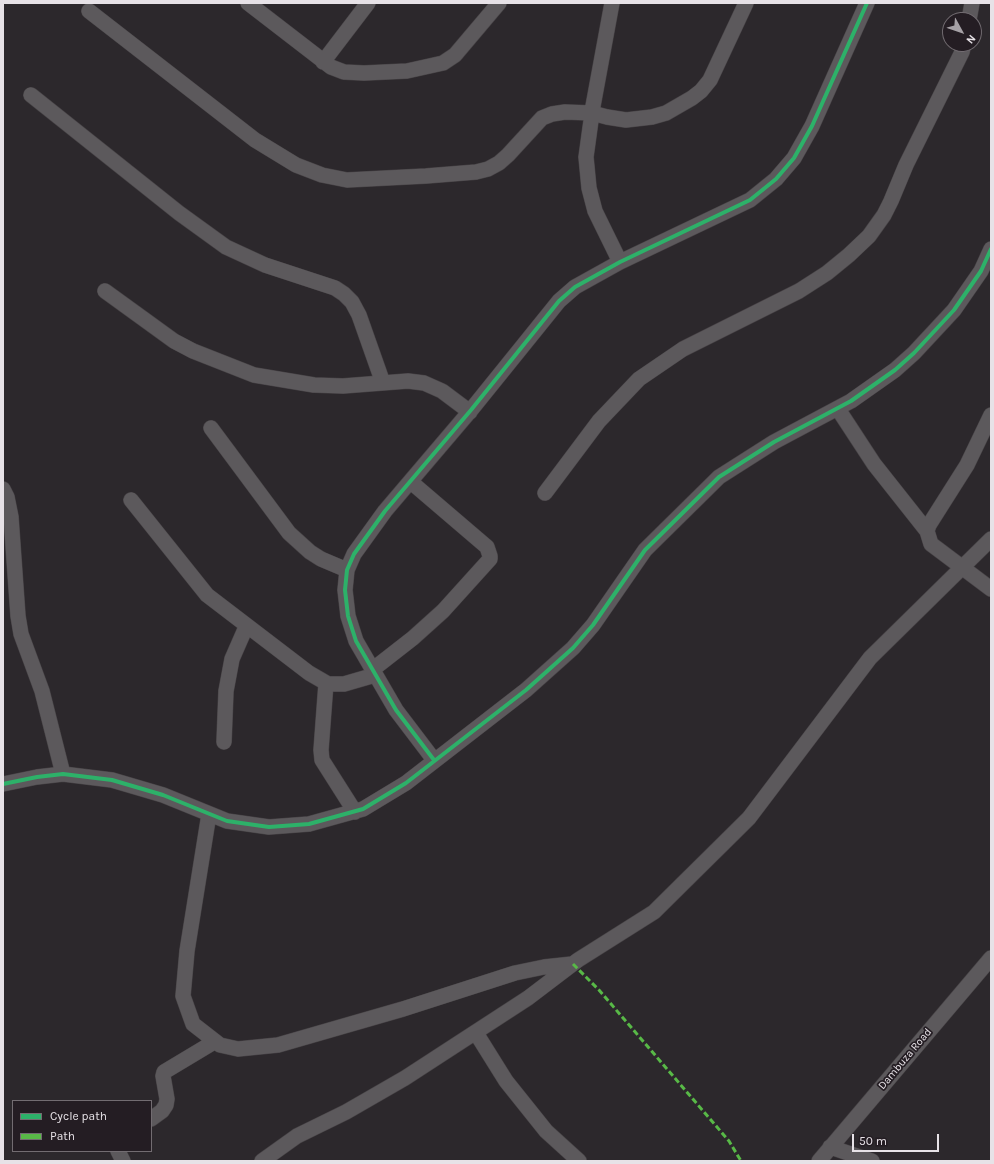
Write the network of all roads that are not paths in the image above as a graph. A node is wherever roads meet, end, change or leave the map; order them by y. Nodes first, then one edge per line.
1 (248, 3) edge
2 (368, 3) edge
3 (499, 3) edge
4 (612, 3) edge
5 (746, 3) edge
6 (867, 3) edge
7 (89, 10) dead end
8 (962, 52) edge
9 (323, 62) junction
10 (31, 95) dead end
11 (592, 113) junction
12 (991, 249) edge
13 (620, 262) junction
14 (105, 291) dead end
15 (383, 382) junction
16 (838, 409) junction
17 (470, 412) junction
18 (991, 415) edge
19 (211, 428) dead end
20 (411, 482) junction
21 (3, 489) edge
22 (545, 493) dead end
23 (130, 500) dead end
24 (927, 531) junction
25 (991, 539) edge
26 (962, 567) junction
27 (347, 570) junction
28 (991, 589) edge
29 (246, 627) junction
30 (374, 673) junction
31 (326, 683) junction
32 (224, 742) dead end
33 (434, 760) junction
34 (63, 774) junction
35 (3, 784) edge
36 (355, 812) junction
37 (209, 814) junction
38 (991, 958) edge
39 (573, 964) junction
40 (476, 1033) junction
41 (214, 1042) junction
42 (152, 1118) edge
43 (830, 1147) junction
44 (118, 1152) edge
45 (123, 1161) edge
46 (262, 1161) edge
47 (579, 1161) edge
48 (819, 1161) edge
49 (872, 1161) edge

1 - 9 street
2 - 9 street
3 - 9 street
4 - 11 street
5 - 11 street
6 - 13 street
7 - 11 street
8 - 22 street
10 - 15 street
11 - 13 street
12 - 16 street
13 - 17 street
14 - 15 street
15 - 17 street
16 - 24 street
16 - 33 street
17 - 20 street
18 - 24 street
19 - 27 street
20 - 27 street
20 - 30 street
21 - 34 street
23 - 29 street
24 - 26 street
25 - 26 street
26 - 28 street
26 - 39 street
27 - 30 street
29 - 31 street
29 - 32 street
30 - 31 street
30 - 33 street
31 - 36 street
33 - 36 street
34 - 35 street
34 - 37 street
36 - 37 street
37 - 41 street
38 - 43 street, Dambuza Road
39 - 40 street
39 - 41 street
40 - 46 street
40 - 47 street
41 - 42 street
43 - 48 street, Dambuza Road
43 - 49 street
44 - 45 street

